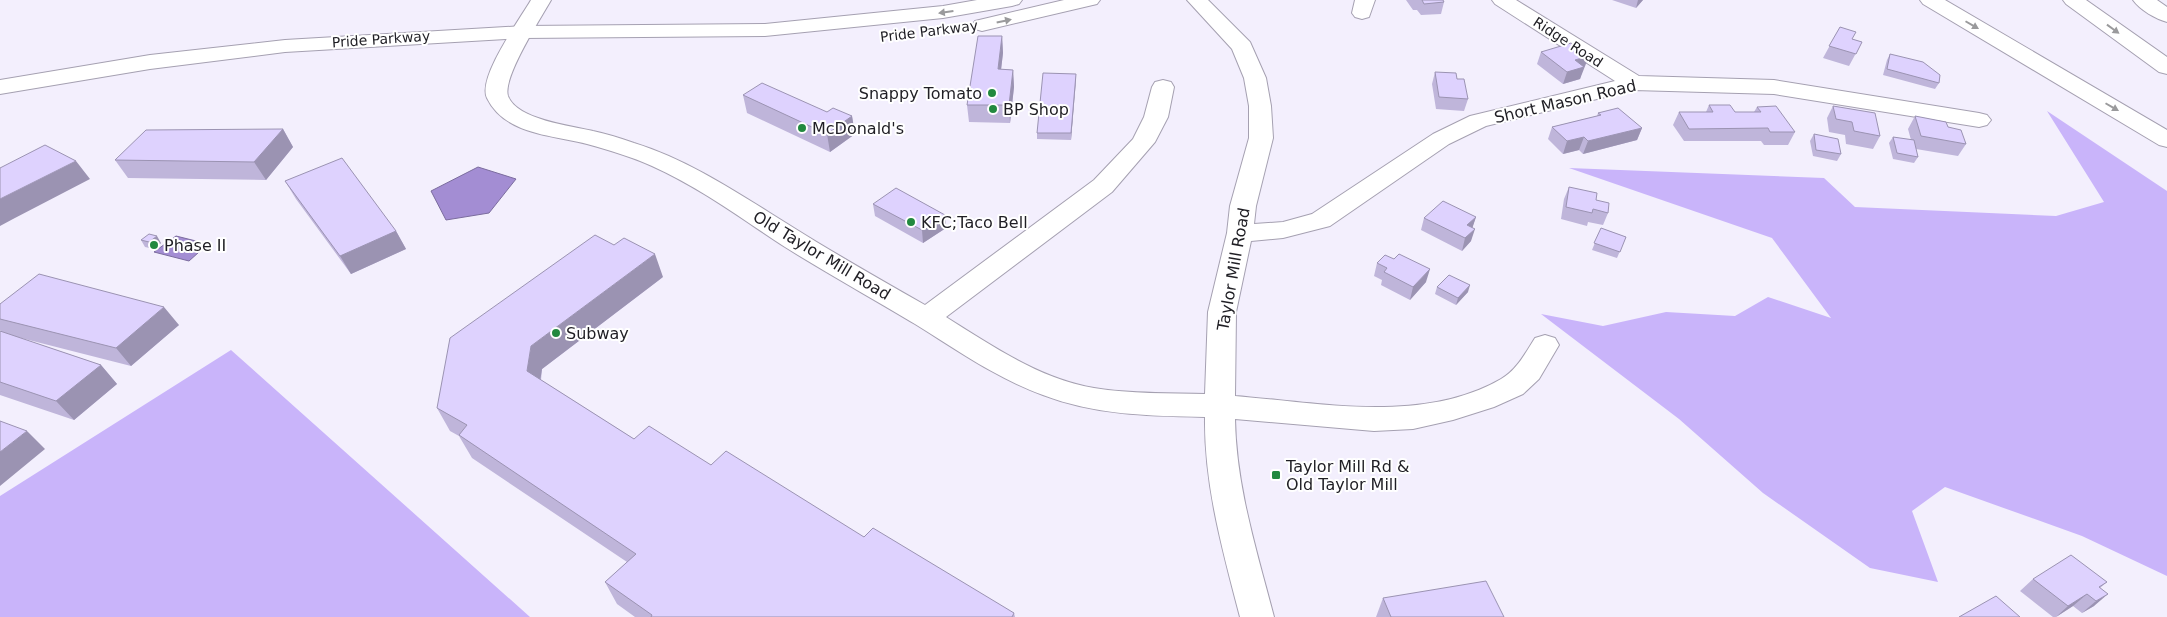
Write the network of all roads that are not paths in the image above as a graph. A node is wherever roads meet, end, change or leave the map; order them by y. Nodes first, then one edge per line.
1 (541, 0) edge
2 (1012, 0) edge
3 (1090, 0) edge
4 (1197, 0) edge
5 (1502, 0) edge
6 (1930, 0) edge
7 (2073, 0) edge
8 (2143, 0) edge
9 (2167, 16) edge
10 (765, 30) junction
11 (523, 32) junction
12 (918, 34) dead end
13 (890, 37) dead end
14 (2167, 67) edge
15 (1634, 84) junction
16 (0, 87) edge
17 (1163, 87) dead end
18 (1979, 120) dead end
19 (2167, 140) edge
20 (1240, 233) junction
21 (926, 318) junction
22 (1545, 345) dead end
23 (1222, 406) junction
24 (1257, 617) edge

1 - 11 main road, Old Taylor Mill Road
2 -> 10 main road, Pride Parkway
12 -> 3 main road, Pride Parkway
4 - 20 main road, Taylor Mill Road
5 - 15 main road, Ridge Road
6 -> 19 main road
7 -> 14 main road
8 - 9 main road
10 - 11 main road, Pride Parkway
10 - 13 main road, Pride Parkway
11 - 16 main road, Pride Parkway
11 - 21 main road, Old Taylor Mill Road
15 - 18 main road, Short Mason Road
15 - 20 main road, Short Mason Road
17 - 21 main road
20 - 23 main road, Taylor Mill Road
21 - 23 main road, Old Taylor Mill Road
22 - 23 main road, Old Taylor Mill Road
23 - 24 main road, Taylor Mill Road

